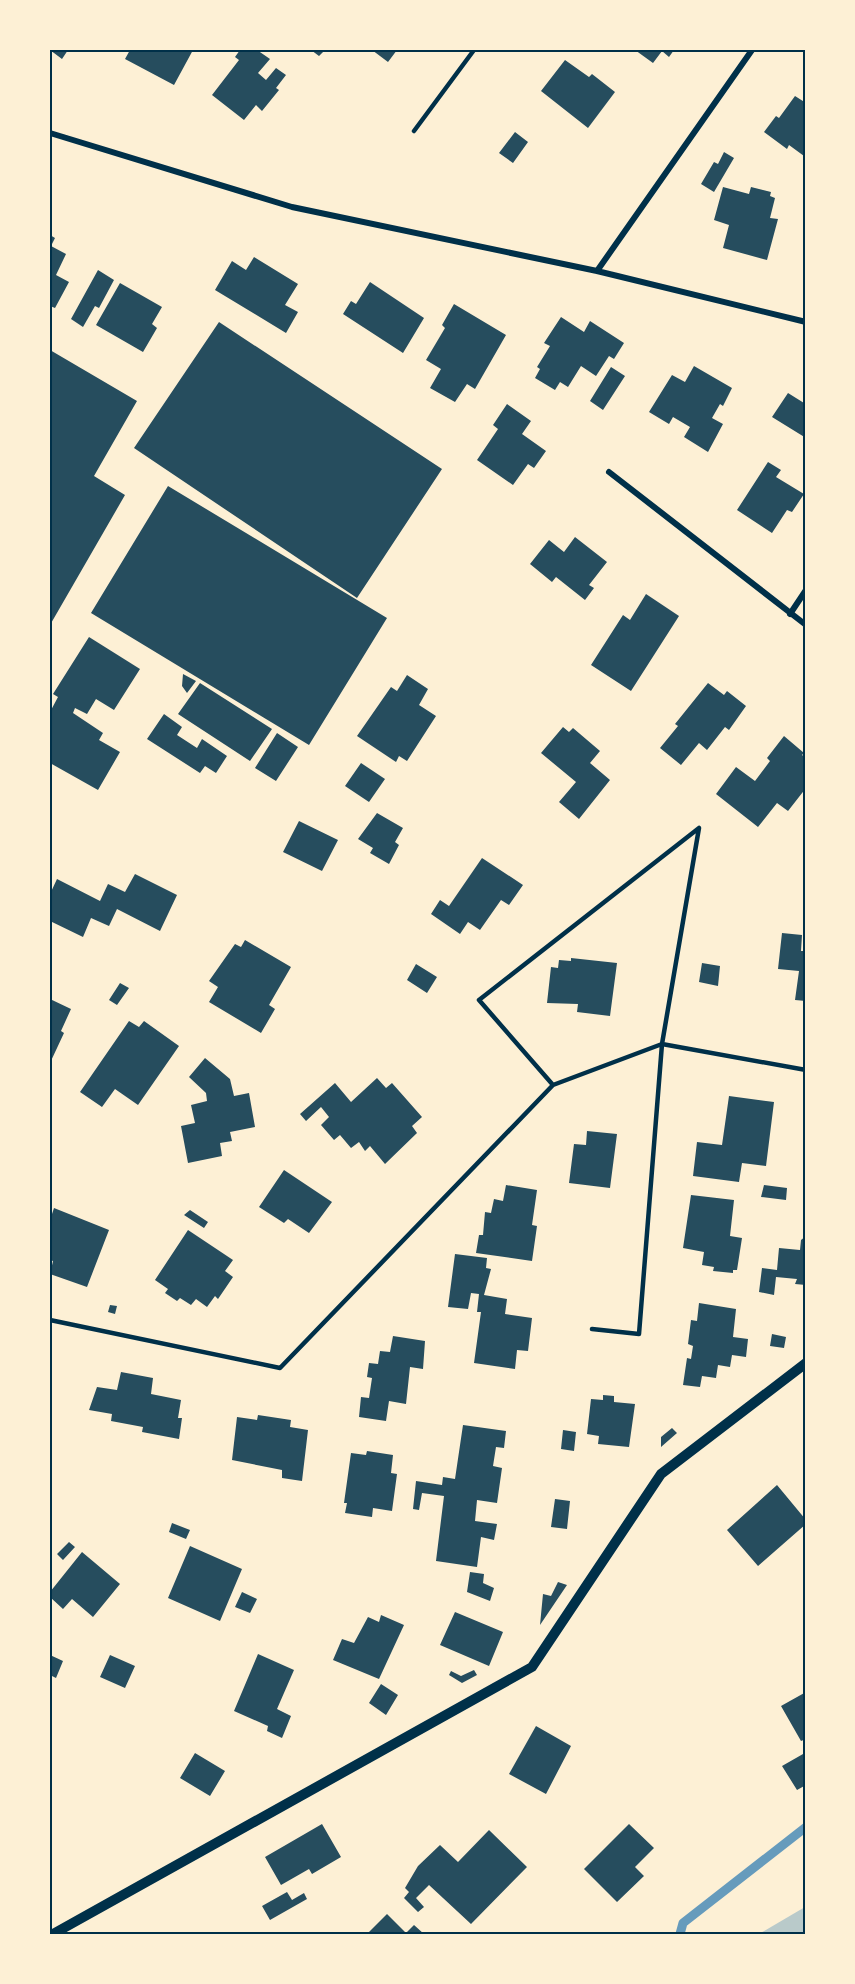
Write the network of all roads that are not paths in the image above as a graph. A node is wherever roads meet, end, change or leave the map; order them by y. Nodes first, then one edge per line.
1 (474, 50) edge
2 (752, 50) edge
3 (414, 131) dead end
4 (50, 133) edge
5 (597, 271) junction
6 (806, 322) edge
7 (609, 472) dead end
8 (806, 591) edge
9 (790, 614) junction
10 (806, 625) edge
11 (663, 1044) junction
12 (806, 1070) edge
13 (553, 1085) junction
14 (50, 1320) edge
15 (591, 1329) dead end
16 (806, 1363) edge
17 (52, 1935) edge

1 - 3 lane
2 - 5 street
4 - 5 street
5 - 6 street
7 - 9 street
8 - 9 street
9 - 10 street
11 - 12 lane
11 - 13 lane
11 - 13 lane
11 - 15 lane
13 - 14 lane
16 - 17 street

